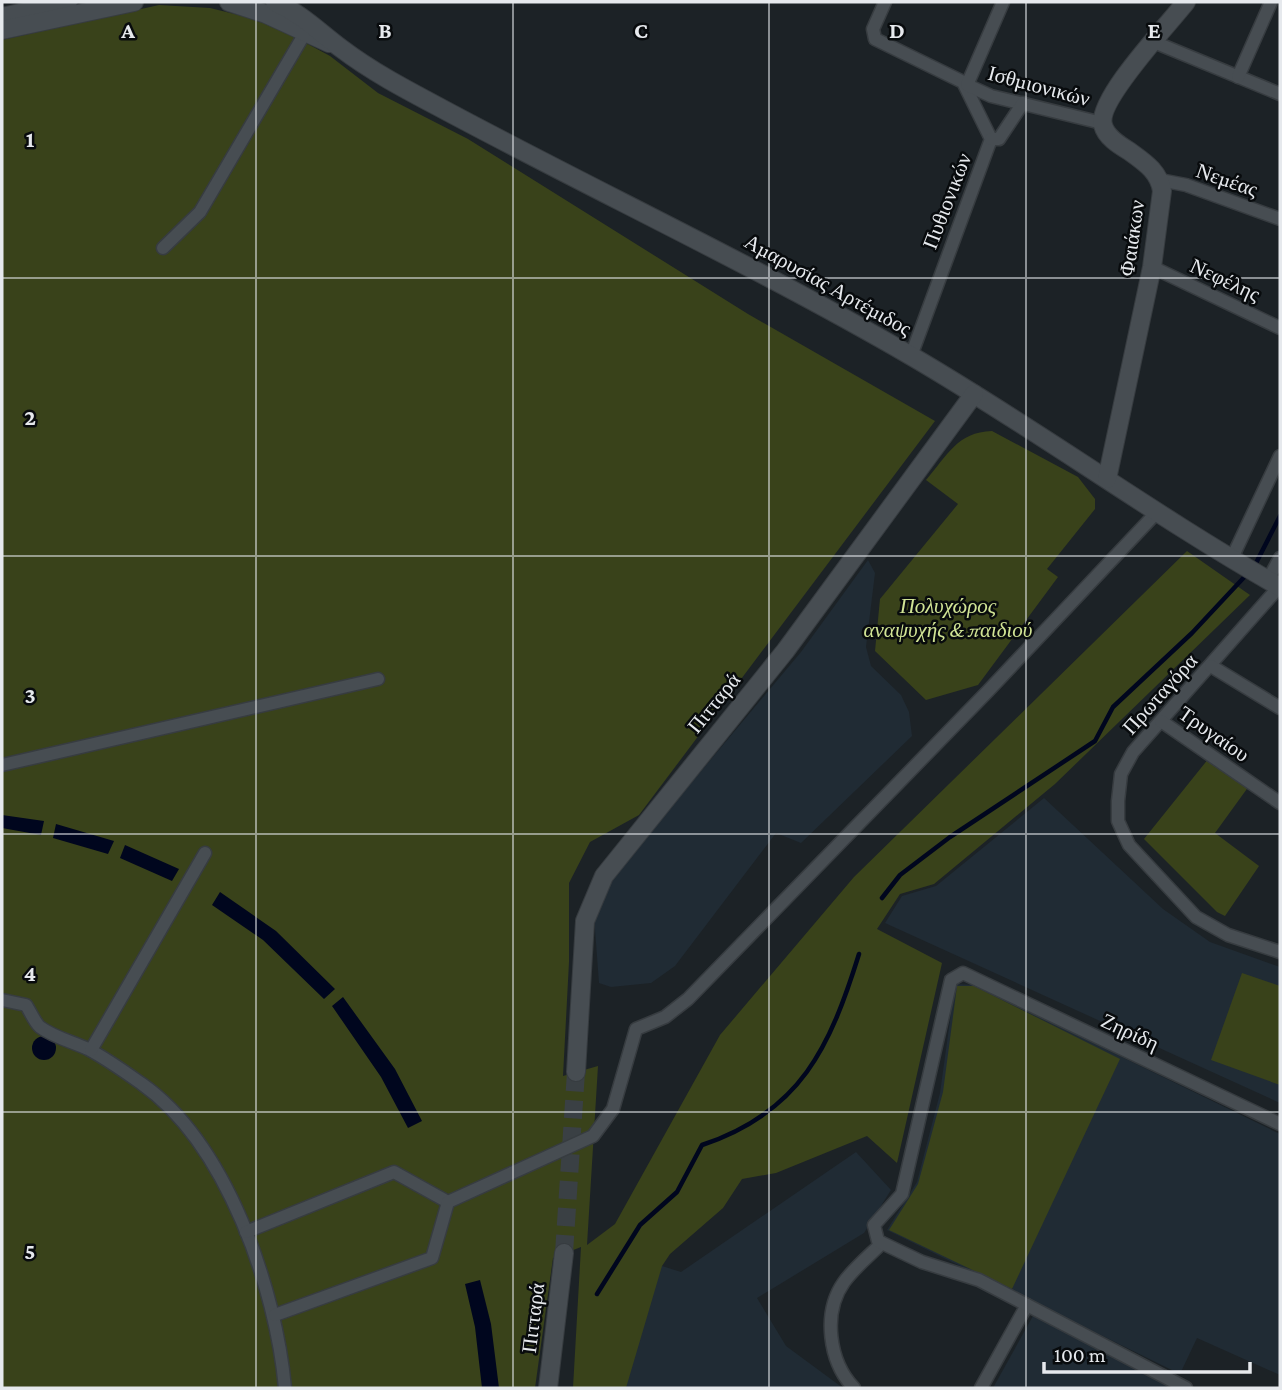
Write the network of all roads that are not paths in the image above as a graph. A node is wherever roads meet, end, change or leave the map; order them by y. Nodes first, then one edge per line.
1 (68, 2) edge
2 (134, 2) edge
3 (229, 2) edge
4 (275, 2) edge
5 (885, 2) edge
6 (1003, 2) edge
7 (1186, 2) edge
8 (1271, 2) edge
9 (2, 18) edge
10 (2, 30) edge
11 (306, 33) junction
12 (1154, 42) junction
13 (341, 48) junction
14 (1238, 77) junction
15 (967, 85) junction
16 (1280, 94) edge
17 (1023, 103) junction
18 (1102, 123) junction
19 (991, 139) junction
20 (1160, 180) junction
21 (1280, 219) edge
22 (163, 248) dead end
23 (1152, 267) junction
24 (1280, 328) edge
25 (911, 356) junction
26 (974, 394) junction
27 (1280, 456) edge
28 (1107, 478) junction
29 (1158, 511) junction
30 (1280, 558) edge
31 (1237, 561) junction
32 (1272, 582) edge
33 (1211, 666) junction
34 (378, 680) dead end
35 (1280, 708) edge
36 (1161, 721) junction
37 (2, 765) edge
38 (1280, 803) edge
39 (205, 853) dead end
40 (1280, 952) edge
41 (2, 1000) edge
42 (90, 1050) junction
43 (576, 1072) tunnel mouth
44 (1280, 1124) edge
45 (448, 1202) junction
46 (246, 1232) junction
47 (882, 1243) junction
48 (564, 1253) tunnel mouth
49 (1027, 1305) junction
50 (275, 1315) junction
51 (285, 1388) edge
52 (548, 1388) edge
53 (854, 1388) edge
54 (981, 1388) edge
55 (1186, 1388) edge

1 - 9 street
2 - 10 street
3 - 11 street, Αμαρυσίας Αρτέμιδος
4 - 13 street, Αμαρυσίας Αρτέμιδος
5 - 15 street
6 - 15 street
7 - 12 street
8 - 14 street
11 - 13 street, Αμαρυσίας Αρτέμιδος
11 - 22 street
12 - 14 street
12 - 18 street
13 - 25 street, Αμαρυσίας Αρτέμιδος
14 - 16 street
15 - 17 street, Ισθμιονικών
15 - 19 street, Πυθιονικών
17 - 18 street, Ισθμιονικών
17 - 19 street
18 - 20 street, Φαιάκων
19 - 25 street, Πυθιονικών
20 - 21 street, Νεμέας
20 - 23 street, Φαιάκων
23 - 24 street, Νεφέλης
23 - 28 street, Φαιάκων
25 - 26 street, Αμαρυσίας Αρτέμιδος
26 - 28 street, Αμαρυσίας Αρτέμιδος
26 - 43 street, Πιτταρά
27 - 31 street
28 - 29 street, Αμαρυσίας Αρτέμιδος
29 - 31 street, Αμαρυσίας Αρτέμιδος
29 - 45 street
30 - 32 street, Πρωταγόρα
31 - 32 street, Αμαρυσίας Αρτέμιδος
32 - 33 street, Πρωταγόρα
33 - 35 street
33 - 36 street, Πρωταγόρα
34 - 37 street
36 - 38 street, Τρυγαίου
36 - 40 street, Πρωταγόρα
39 - 42 street
41 - 42 street
42 - 46 street
44 - 47 street, Ζηρίδη
45 - 46 street
45 - 50 street
46 - 50 street
47 - 49 street
47 - 53 street
48 - 52 street, Πιτταρά
49 - 54 street
49 - 55 street
50 - 51 street

